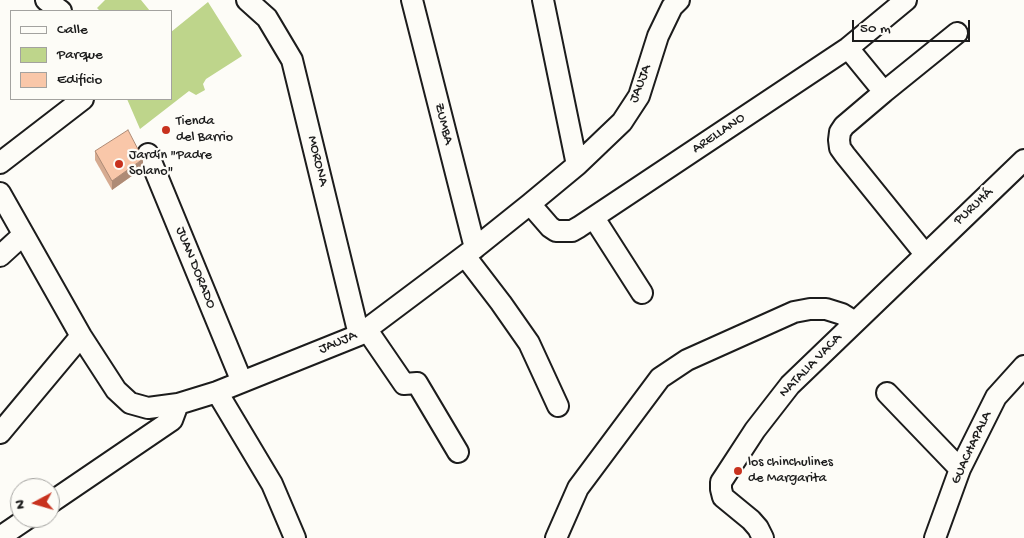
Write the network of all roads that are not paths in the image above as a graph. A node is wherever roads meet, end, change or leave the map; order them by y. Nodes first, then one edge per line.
1 (46, 0) edge
2 (247, 0) edge
3 (412, 0) edge
4 (543, 0) edge
5 (679, 0) edge
6 (906, 0) edge
7 (60, 10) edge
8 (957, 33) dead end
9 (848, 48) junction
10 (884, 92) junction
11 (82, 100) edge
12 (148, 154) dead end
13 (1024, 160) edge
14 (0, 164) edge
15 (577, 165) junction
16 (0, 193) edge
17 (530, 204) junction
18 (594, 218) junction
19 (23, 235) junction
20 (470, 252) junction
21 (925, 254) junction
22 (0, 256) edge
23 (642, 293) dead end
24 (855, 322) junction
25 (363, 333) junction
26 (81, 336) junction
27 (1024, 366) edge
28 (242, 382) junction
29 (217, 392) junction
30 (887, 393) dead end
31 (178, 404) junction
32 (558, 406) dead end
33 (0, 433) edge
34 (458, 452) dead end
35 (960, 468) junction
36 (60, 496) edge
37 (13, 528) edge
38 (0, 537) edge
39 (295, 538) edge
40 (556, 538) edge
41 (763, 538) edge
42 (935, 538) edge

1 - 7 street
2 - 25 street, MORONA
3 - 20 street, ZUMBA
4 - 15 street
5 - 15 street, JAUJA
6 - 9 street, ARELLANO
8 - 10 street
9 - 10 street
9 - 18 street, ARELLANO
10 - 21 street
11 - 14 street
12 - 28 street, JUAN DORADO
13 - 21 street, PURUHÁ
15 - 17 street, JAUJA
16 - 19 street, JAUJA
17 - 18 street, ARELLANO
17 - 20 street, JAUJA
18 - 23 street
19 - 22 street
19 - 26 street, JAUJA
20 - 25 street, JAUJA
20 - 32 street
21 - 24 street, NATALIA VACA
24 - 40 street
24 - 41 street, NATALIA VACA
25 - 28 street, JAUJA
25 - 34 street
26 - 31 street, JAUJA
26 - 33 street
27 - 35 street, GUACHAPALA
28 - 29 street, JAUJA
29 - 31 street, JAUJA
29 - 39 street
30 - 35 street
31 - 36 street
35 - 42 street, GUACHAPALA
37 - 38 street

